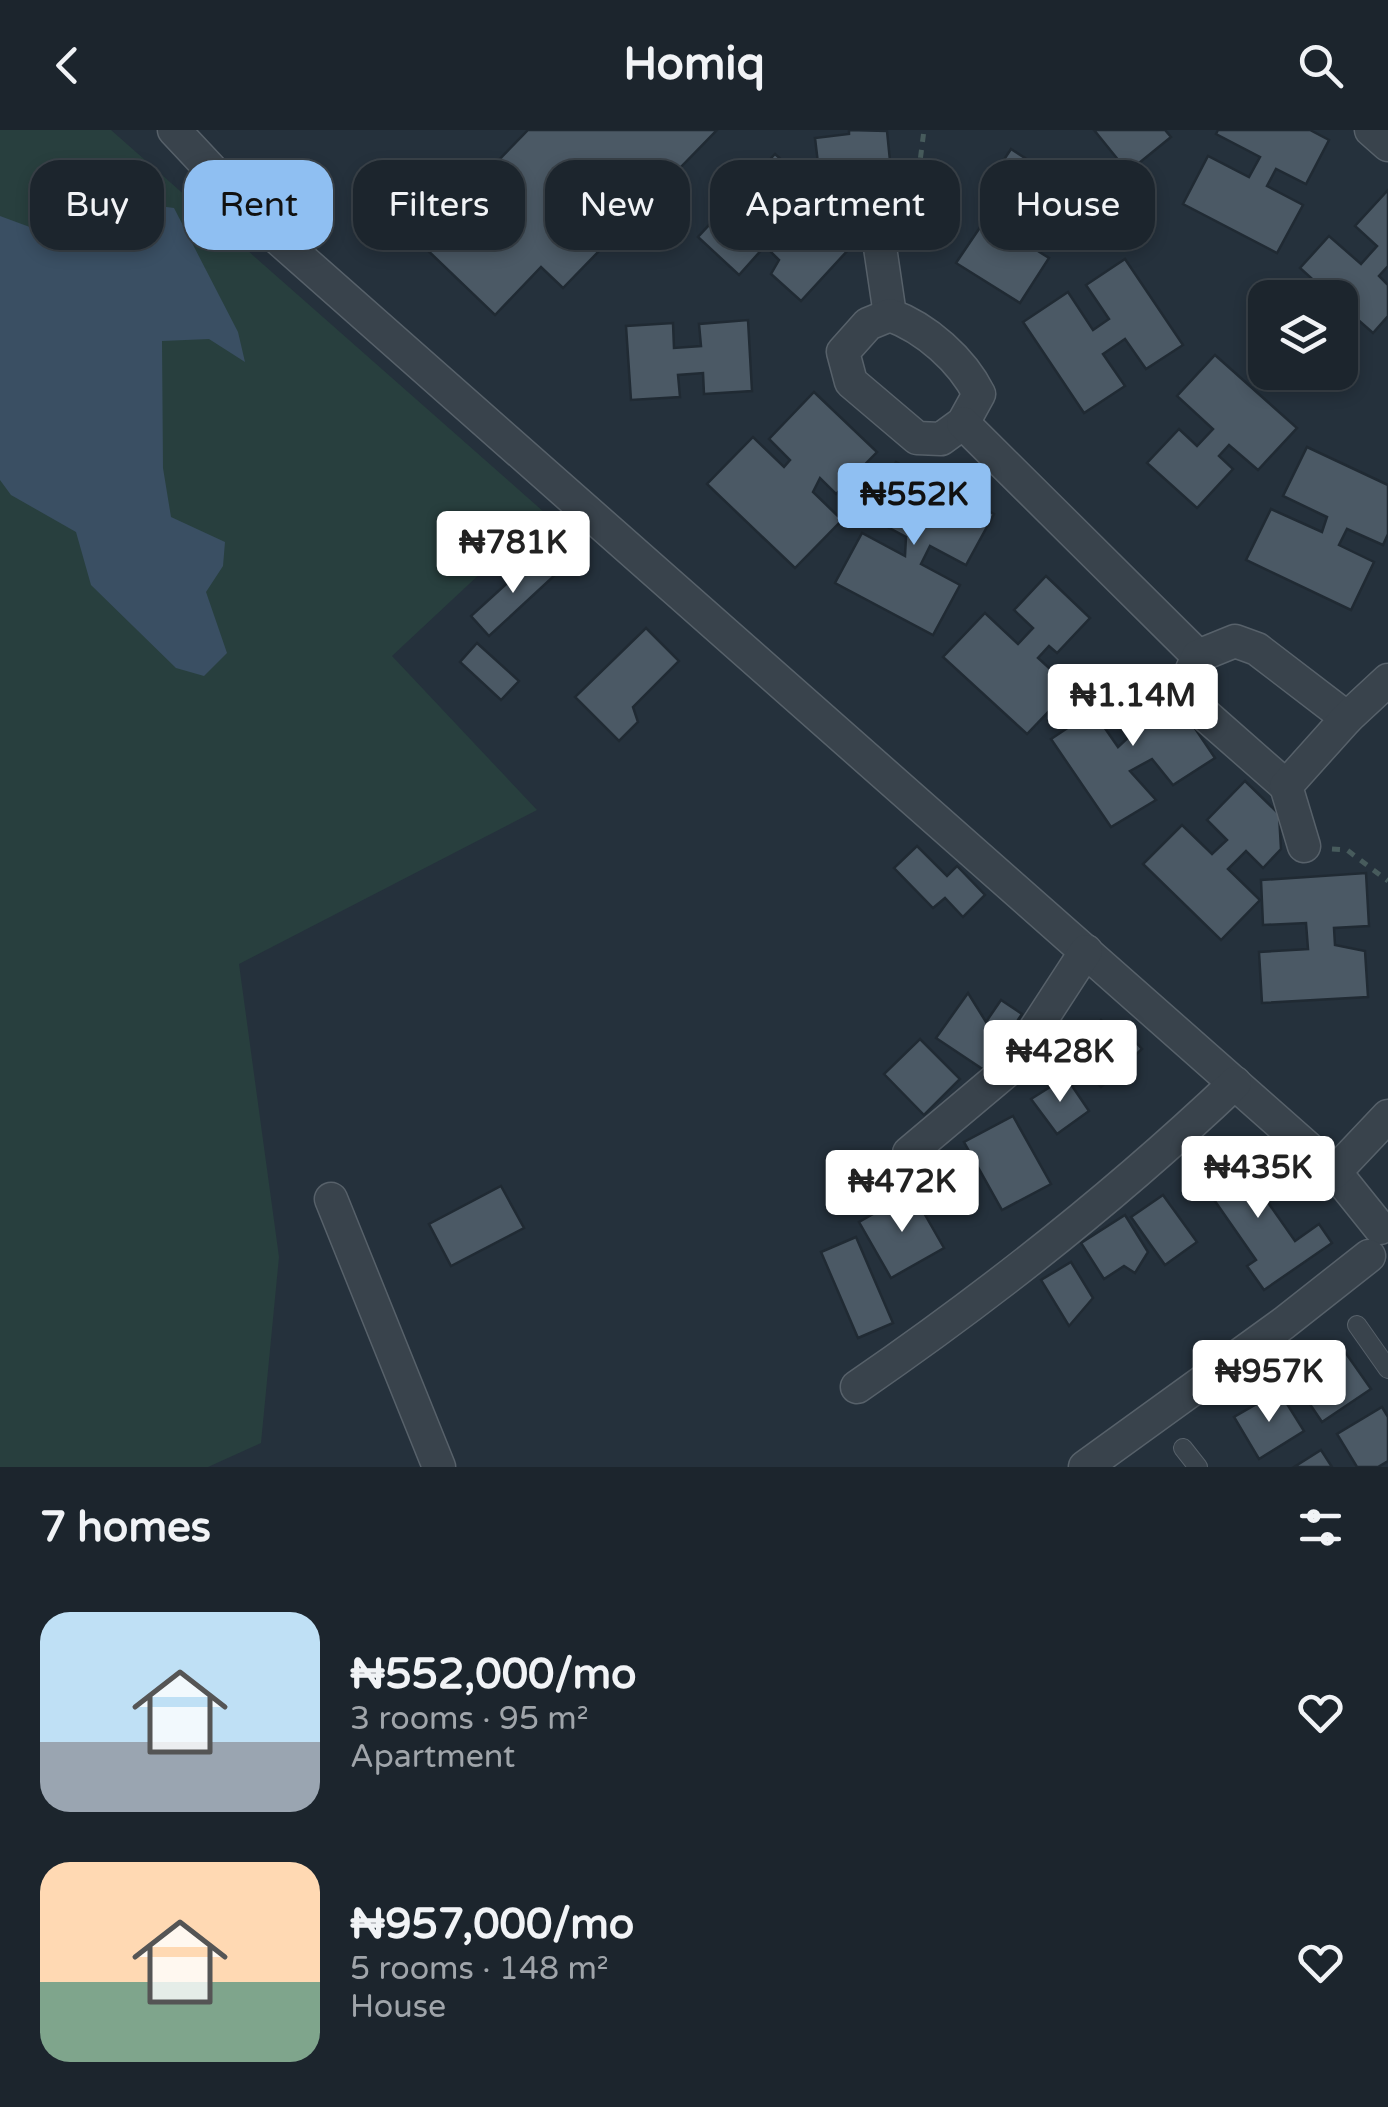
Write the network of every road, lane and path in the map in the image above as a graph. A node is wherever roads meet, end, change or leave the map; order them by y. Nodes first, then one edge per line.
1 (174, 130) edge
2 (924, 130) edge
3 (1371, 130) edge
4 (1388, 145) edge
5 (920, 160) edge
6 (880, 250) edge
7 (890, 315) junction
8 (964, 423) junction
9 (1198, 656) junction
10 (1388, 680) edge
11 (1347, 718) junction
12 (1286, 786) junction
13 (1304, 846) joint
14 (1388, 881) edge
15 (1086, 951) junction
16 (1235, 1083) junction
17 (1388, 1116) edge
18 (909, 1153) dead end
19 (1336, 1172) junction
20 (331, 1199) dead end
21 (1381, 1245) edge
22 (1356, 1324) dead end
23 (1388, 1369) edge
24 (857, 1387) dead end
25 (1183, 1448) dead end
26 (439, 1467) edge
27 (1085, 1467) edge
28 (1198, 1467) edge

1 - 15 street
2 - 5 path
3 - 4 street
6 - 7 street
7 - 8 street
7 - 8 street
8 - 9 street
9 - 11 street
9 - 12 street
10 - 11 street
11 - 12 street
12 - 13 street
13 - 14 path
15 - 16 street
15 - 18 street
16 - 19 street
16 - 24 street
17 - 19 street
19 - 21 street
20 - 26 street
21 - 27 street
22 - 23 lane
25 - 28 lane

